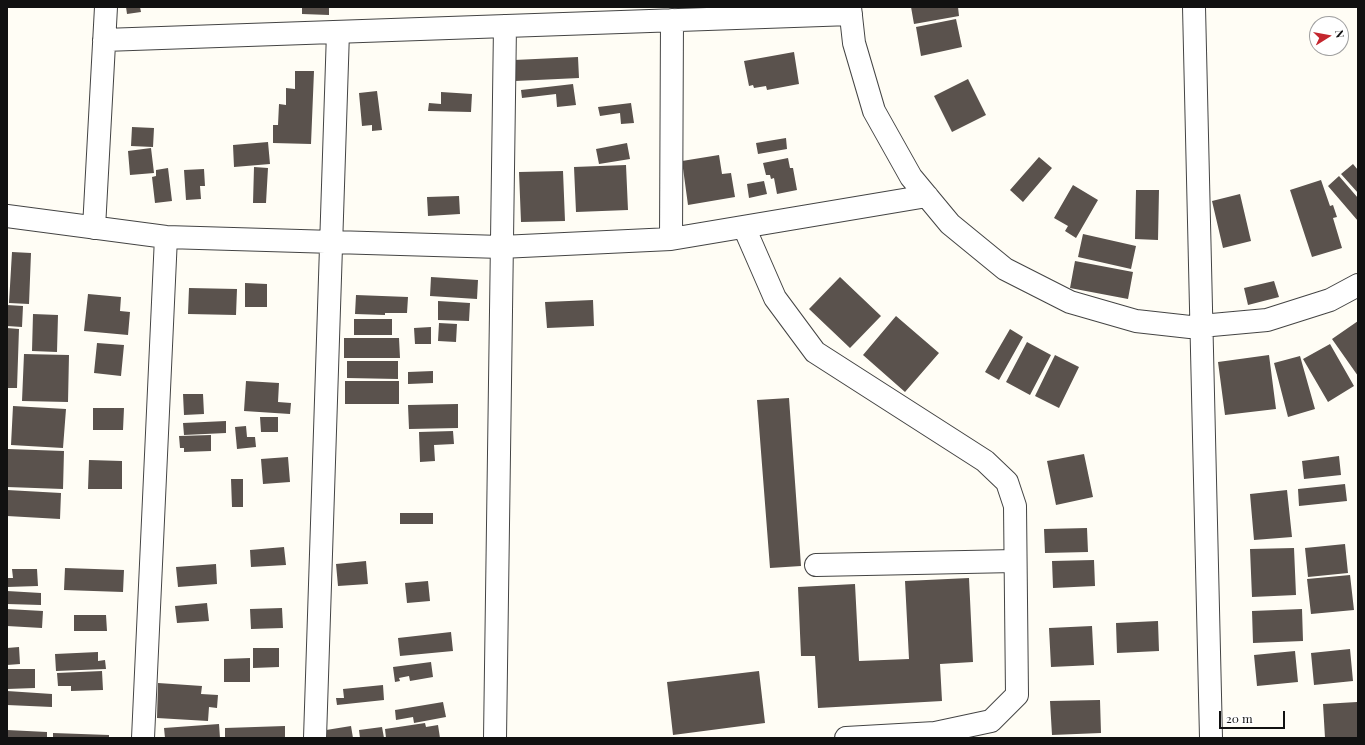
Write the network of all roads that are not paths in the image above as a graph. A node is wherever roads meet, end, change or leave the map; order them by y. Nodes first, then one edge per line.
1 (106, 7) edge
2 (1194, 7) edge
3 (850, 10) edge
4 (672, 20) junction
5 (505, 26) junction
6 (338, 32) junction
7 (104, 40) junction
8 (927, 196) junction
9 (7, 216) edge
10 (744, 227) junction
11 (94, 228) junction
12 (166, 237) junction
13 (671, 239) junction
14 (331, 242) junction
15 (501, 247) junction
16 (1358, 285) edge
17 (1202, 326) junction
18 (1016, 561) junction
19 (816, 565) dead end
20 (965, 732) edge
21 (143, 738) edge
22 (314, 738) edge
23 (495, 738) edge
24 (846, 738) edge
25 (1211, 738) edge

1 - 7 street
2 - 17 street
3 - 4 street
3 - 8 street
4 - 5 street
4 - 13 street
5 - 6 street
5 - 15 street
6 - 7 street
6 - 14 street
7 - 11 street
8 - 10 street
8 - 17 street
9 - 11 street
10 - 13 street
10 - 18 street
11 - 12 street
12 - 14 street
12 - 21 street
13 - 15 street
14 - 15 street
14 - 22 street
15 - 23 street
16 - 17 street
17 - 25 street
18 - 19 street
18 - 20 street
20 - 24 street

